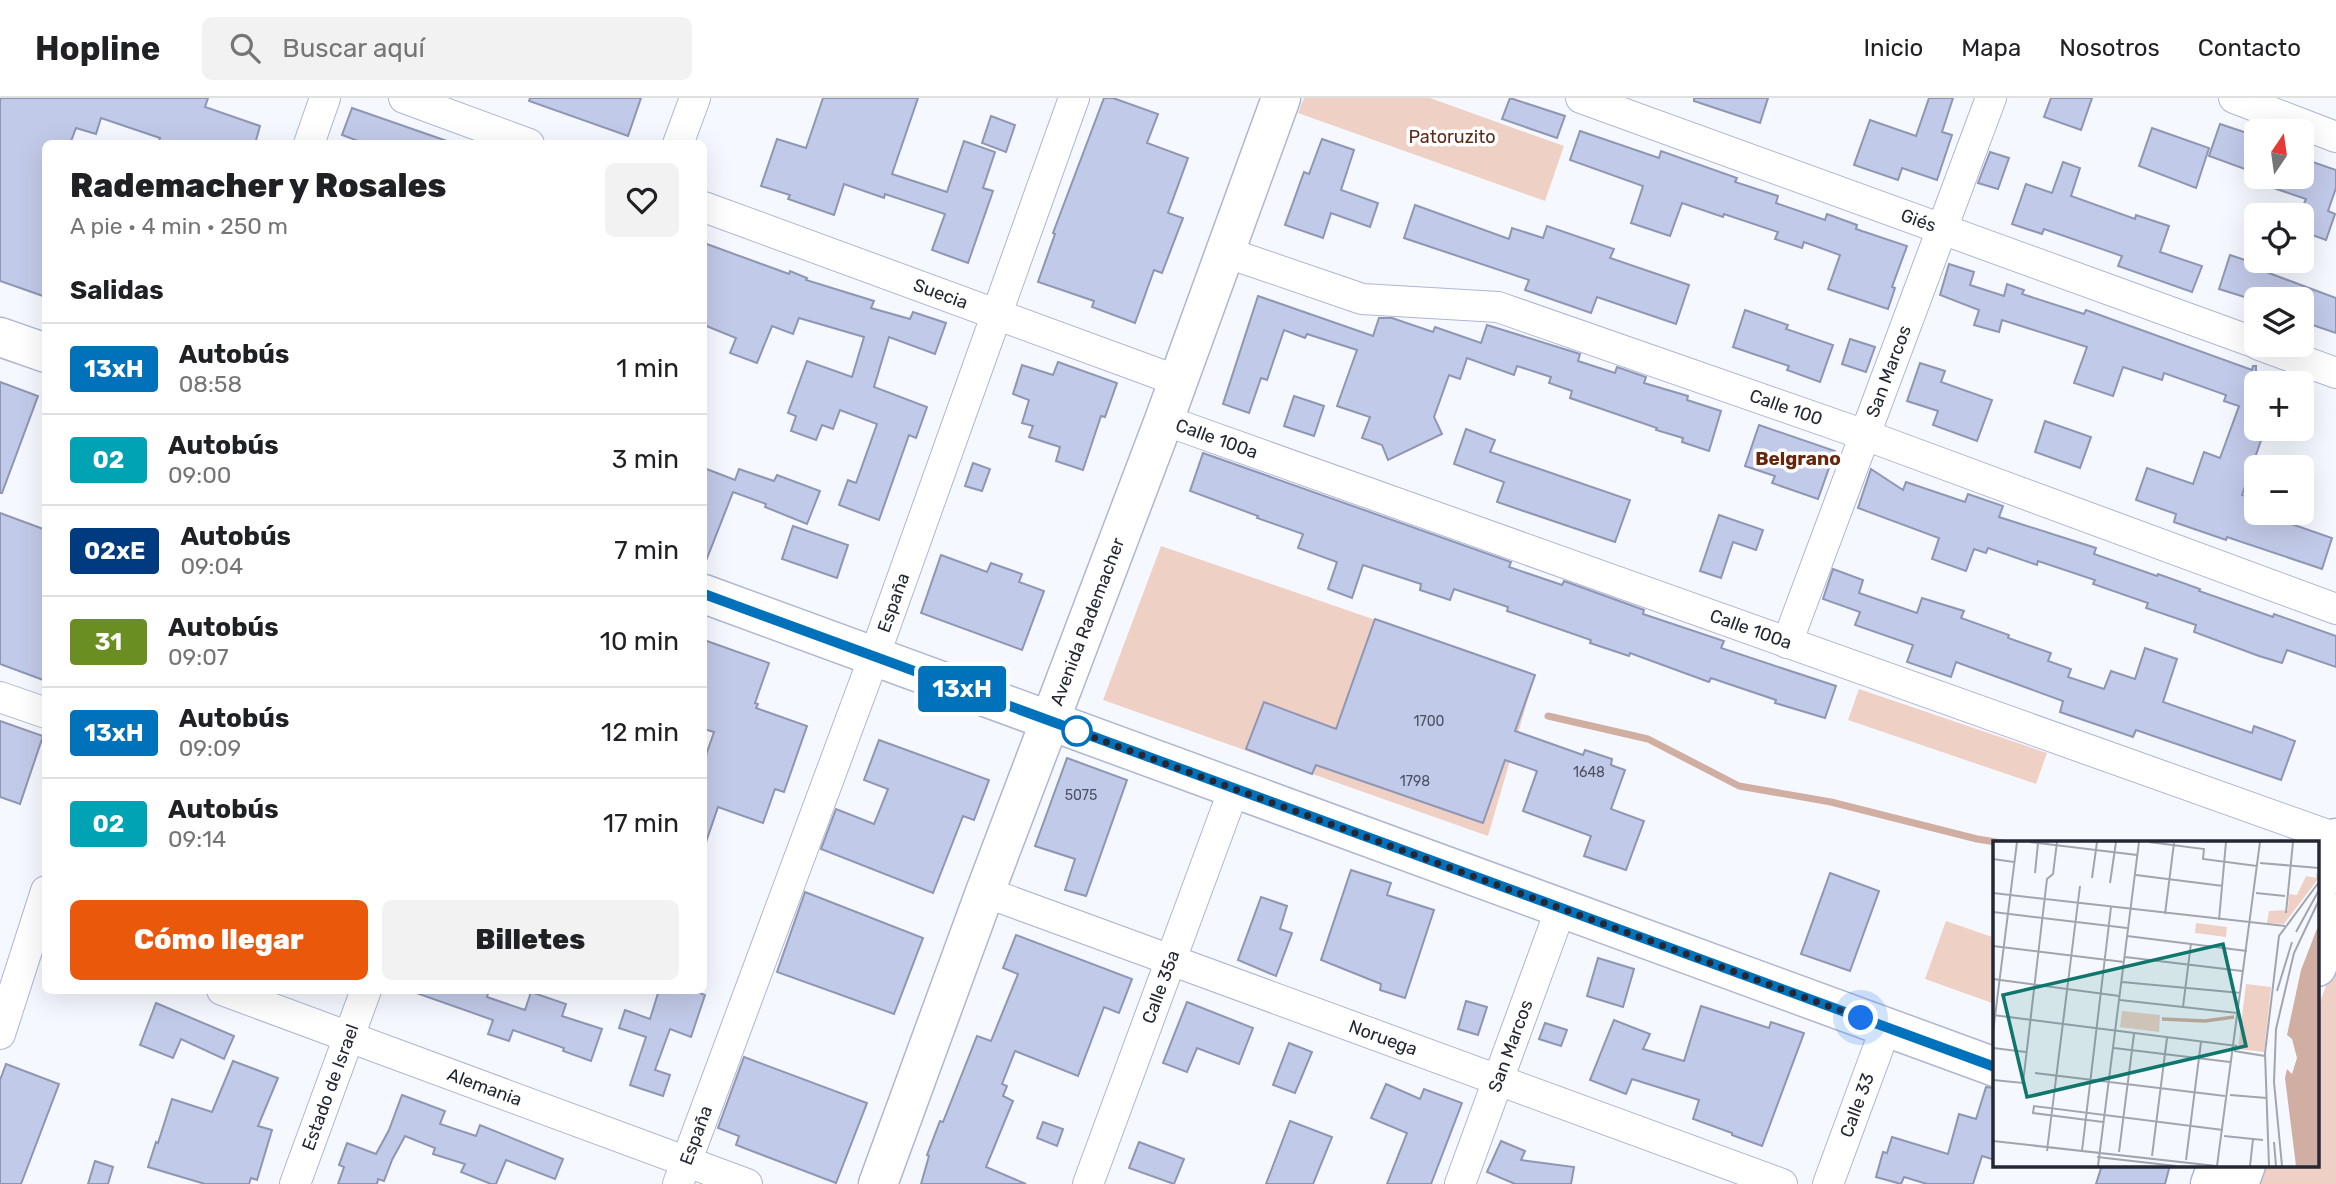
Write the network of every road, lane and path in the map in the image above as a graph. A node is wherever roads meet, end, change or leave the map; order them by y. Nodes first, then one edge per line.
1 (325, 98) edge
2 (404, 98) edge
3 (695, 98) edge
4 (1074, 98) edge
5 (1281, 98) edge
6 (1581, 98) edge
7 (1991, 98) edge
8 (2234, 98) edge
9 (2336, 137) edge
10 (310, 140) edge
11 (518, 140) edge
12 (679, 140) edge
13 (707, 208) edge
14 (1943, 229) junction
15 (1225, 252) junction
16 (996, 315) junction
17 (0, 337) edge
18 (2244, 339) edge
19 (42, 352) edge
20 (2293, 357) edge
21 (2336, 373) edge
22 (1178, 381) junction
23 (1164, 421) junction
24 (1865, 435) junction
25 (707, 595) edge
26 (2336, 609) edge
27 (1787, 643) junction
28 (874, 657) junction
29 (0, 697) edge
30 (42, 712) edge
31 (1050, 721) junction
32 (1234, 789) junction
33 (2336, 838) edge
34 (2318, 886) edge
35 (985, 892) junction
36 (42, 903) edge
37 (1561, 908) junction
38 (2336, 913) edge
39 (1170, 960) junction
40 (2318, 964) edge
41 (233, 994) edge
42 (365, 994) edge
43 (1886, 1027) junction
44 (0, 1034) edge
45 (349, 1038) junction
46 (1993, 1066) edge
47 (1497, 1080) junction
48 (2217, 1166) edge
49 (2246, 1166) edge
50 (682, 1173) edge
51 (295, 1184) edge
52 (747, 1184) edge
53 (878, 1184) edge
54 (1088, 1184) edge
55 (1460, 1184) edge
56 (1782, 1184) edge
57 (1828, 1184) edge
58 (2210, 1184) edge
59 (2239, 1184) edge

1 - 10 street
2 - 11 street
3 - 12 street
4 - 16 street, España
5 - 15 main road, Avenida Rademacher
6 - 14 street, Giés
7 - 14 street, San Marcos
8 - 9 street
13 - 16 street, Suecia
14 - 18 street, Giés
14 - 24 street, San Marcos
15 - 22 main road, Avenida Rademacher
15 - 24 street, Calle 100
16 - 22 street, Suecia
16 - 28 street, España
17 - 19 main road
20 - 21 street, Giés
22 - 23 main road, Avenida Rademacher
23 - 27 street, Calle 100a
23 - 31 main road, Avenida Rademacher
24 - 26 street, Calle 100
24 - 27 street, San Marcos
25 - 28 main road
27 - 33 street, Calle 100a
28 - 31 main road
28 - 50 street, España
29 - 30 street
31 - 32 main road
31 - 35 main road, Avenida Rademacher
32 - 37 main road
32 - 39 street, Calle 35a
33 - 34 main road
35 - 39 street, Noruega
35 - 53 main road, Avenida Rademacher
36 - 44 street
37 - 43 main road
37 - 47 street, San Marcos
38 - 40 main road
39 - 47 street, Noruega
39 - 54 street, Calle 35a
41 - 45 street, Alemania
42 - 45 street, Estado de Israel
43 - 46 main road
43 - 57 street, Calle 33
45 - 50 street, Alemania
45 - 51 street, Estado de Israel
47 - 55 street, San Marcos
47 - 56 street, Noruega
48 - 58 main road
49 - 59 main road
50 - 52 street, Alemania

